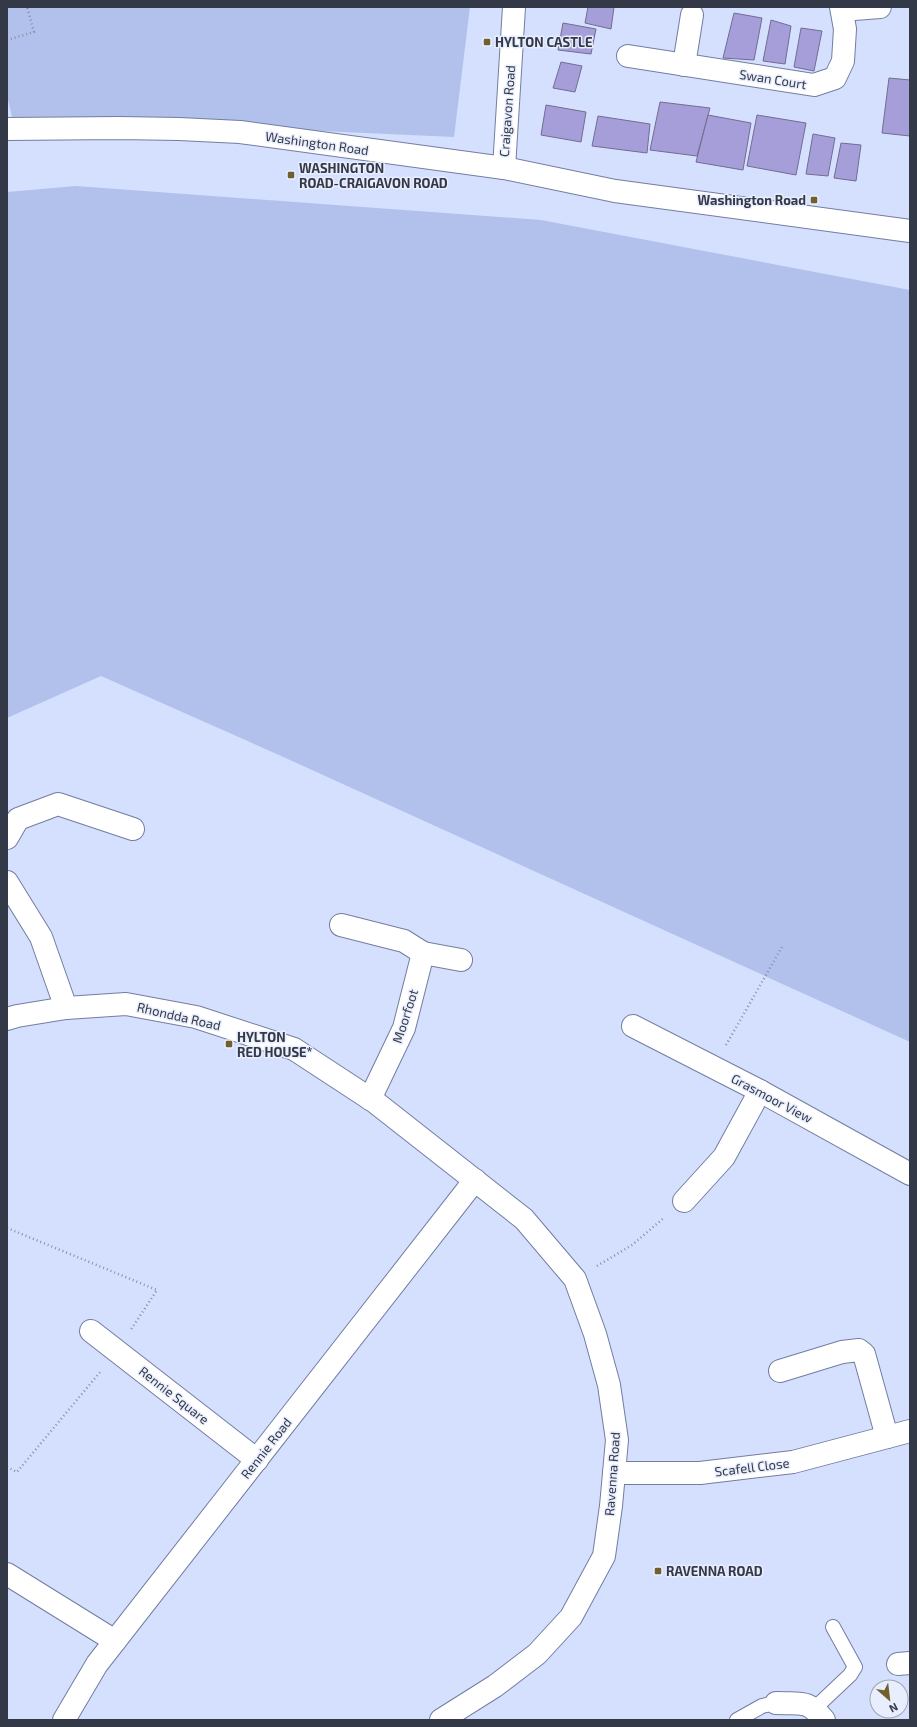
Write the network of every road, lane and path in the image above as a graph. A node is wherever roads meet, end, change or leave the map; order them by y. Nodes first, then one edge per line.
1 (27, 7) edge
2 (514, 7) edge
3 (880, 7) edge
4 (692, 15) dead end
5 (843, 15) edge
6 (7, 40) edge
7 (628, 56) dead end
8 (684, 65) junction
9 (7, 129) edge
10 (504, 168) junction
11 (910, 231) edge
12 (133, 829) dead end
13 (7, 838) edge
14 (7, 882) edge
15 (341, 924) dead end
16 (782, 947) dead end
17 (423, 953) junction
18 (461, 960) dead end
19 (66, 1008) junction
20 (7, 1019) edge
21 (633, 1026) dead end
22 (713, 1067) junction
23 (760, 1091) junction
24 (370, 1099) junction
25 (910, 1174) edge
26 (475, 1180) junction
27 (684, 1201) joint
28 (7, 1228) edge
29 (575, 1279) junction
30 (91, 1331) dead end
31 (118, 1351) junction
32 (780, 1371) dead end
33 (910, 1431) edge
34 (887, 1437) junction
35 (257, 1460) junction
36 (7, 1467) edge
37 (614, 1473) junction
38 (7, 1574) edge
39 (833, 1627) dead end
40 (115, 1641) junction
41 (776, 1703) joint
42 (820, 1714) edge
43 (64, 1720) edge
44 (441, 1720) edge
45 (737, 1720) edge

1 - 6 path
2 - 10 street, Craigavon Road
3 - 5 street
4 - 8 street
5 - 8 street, Swan Court
7 - 8 street, Swan Court
9 - 10 street, Washington Road
10 - 11 street, Washington Road
12 - 13 street
14 - 19 street
15 - 17 street
16 - 22 path
17 - 18 street
17 - 24 street, Moorfoot
19 - 20 street, Rhondda Road
19 - 24 street, Rhondda Road
21 - 22 street, Grasmoor View
22 - 23 street, Grasmoor View
23 - 25 street, Grasmoor View
23 - 27 street
24 - 26 street, Rhondda Road
26 - 29 street, Ravenna Road
26 - 35 street, Rennie Road
27 - 29 path
28 - 31 path
29 - 37 street, Ravenna Road
30 - 31 street, Rennie Square
31 - 35 street, Rennie Square
31 - 36 path
32 - 34 street
33 - 34 street, Scafell Close
34 - 37 street, Scafell Close
35 - 40 street, Rennie Road
37 - 44 street, Ravenna Road
38 - 40 street
39 - 42 lane
40 - 43 street, Rennie Road
41 - 42 street
41 - 45 lane

